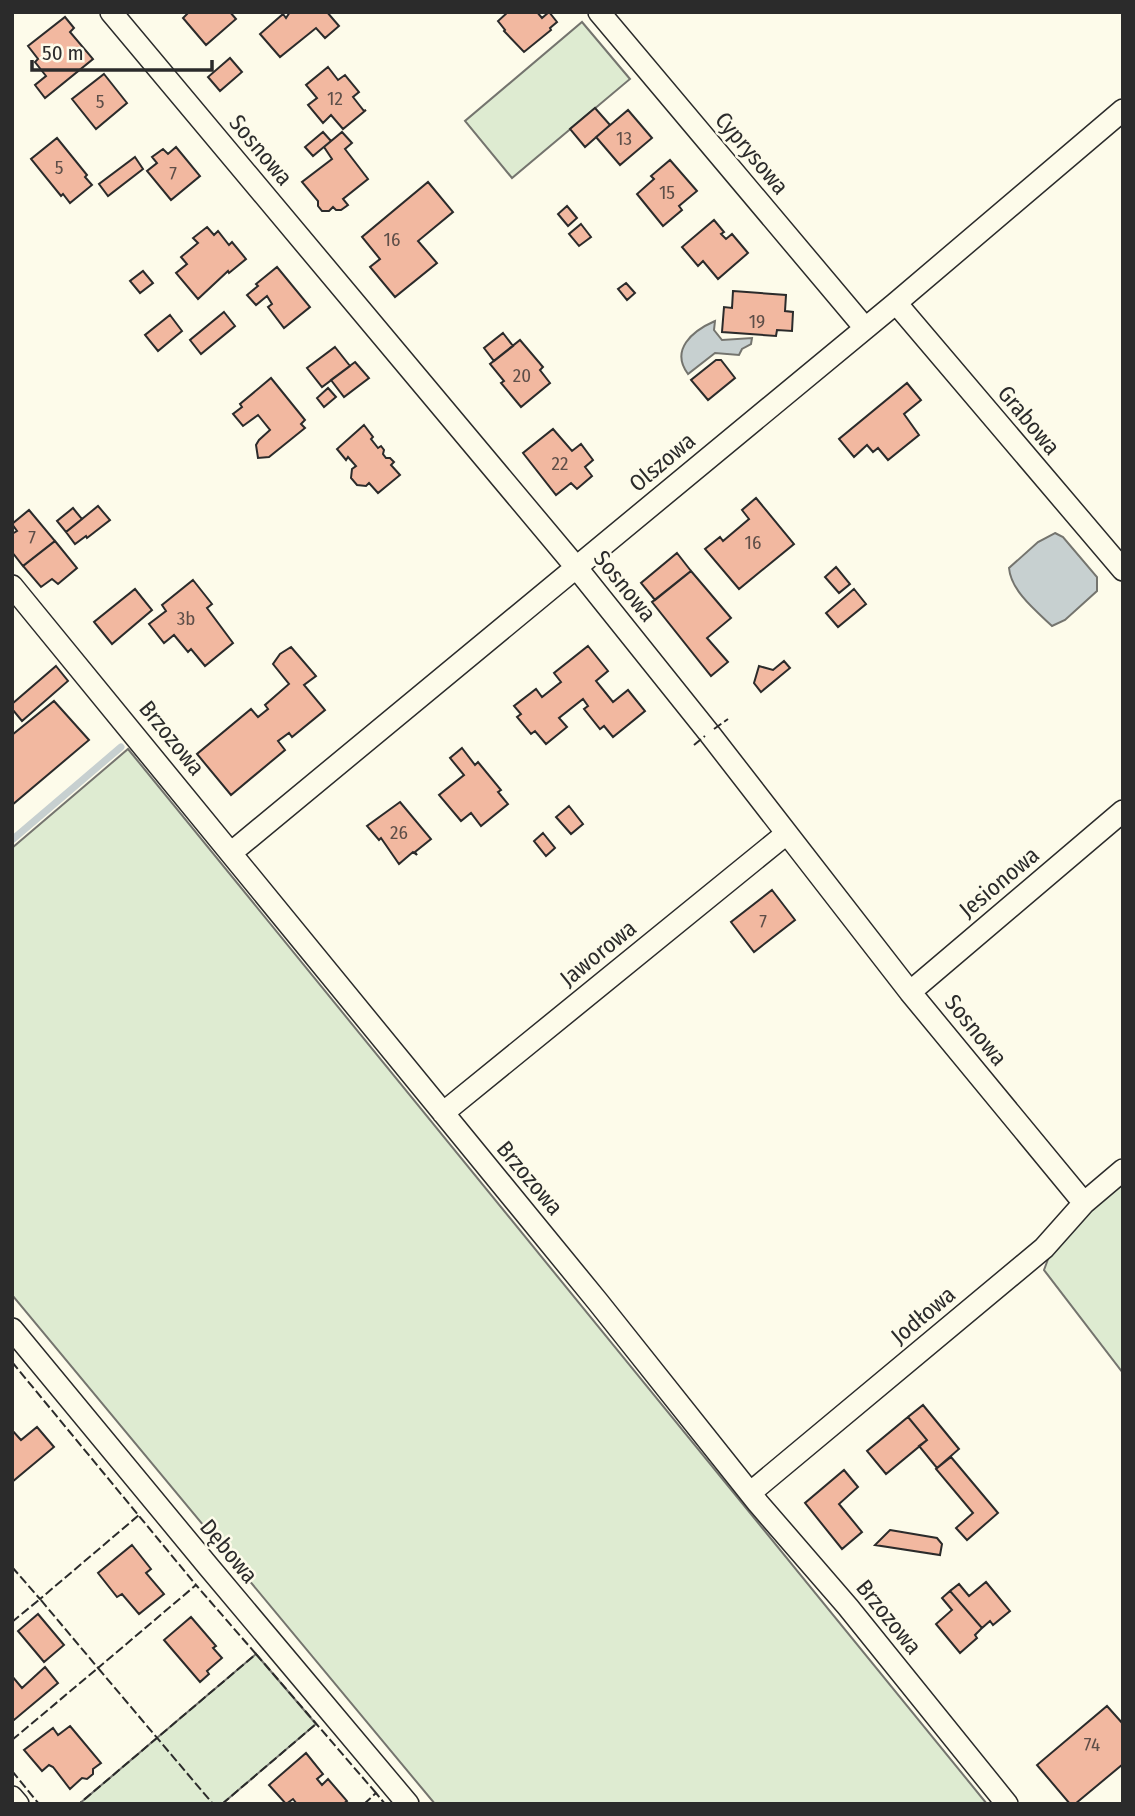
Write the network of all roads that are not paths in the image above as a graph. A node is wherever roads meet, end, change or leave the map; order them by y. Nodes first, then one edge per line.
1 (111, 12) edge
2 (599, 12) edge
3 (1123, 110) edge
4 (896, 303) junction
5 (865, 328) junction
6 (576, 567) junction
7 (1123, 570) edge
8 (12, 586) edge
9 (1123, 811) edge
10 (786, 834) junction
11 (232, 852) junction
12 (910, 992) junction
13 (443, 1113) junction
14 (1123, 1170) edge
15 (1084, 1203) junction
16 (12, 1329) edge
17 (750, 1493) junction
18 (12, 1797) edge
19 (18, 1804) edge
20 (408, 1804) edge
21 (1007, 1804) edge

1 - 6 street, Sosnowa
2 - 5 street, Cyprysowa
3 - 4 street, Olszowa
4 - 5 street, Olszowa
4 - 7 street, Grabowa
5 - 6 street, Olszowa
6 - 10 street, Sosnowa
6 - 11 street, Olszowa
8 - 11 street, Brzozowa
9 - 12 street, Jesionowa
10 - 12 street, Sosnowa
10 - 13 street, Jaworowa
11 - 13 street, Brzozowa
12 - 15 street, Sosnowa
13 - 17 street, Brzozowa
14 - 15 street, Jodłowa
15 - 17 street, Jodłowa
16 - 20 street, Dębowa
17 - 21 street, Brzozowa
18 - 19 street

